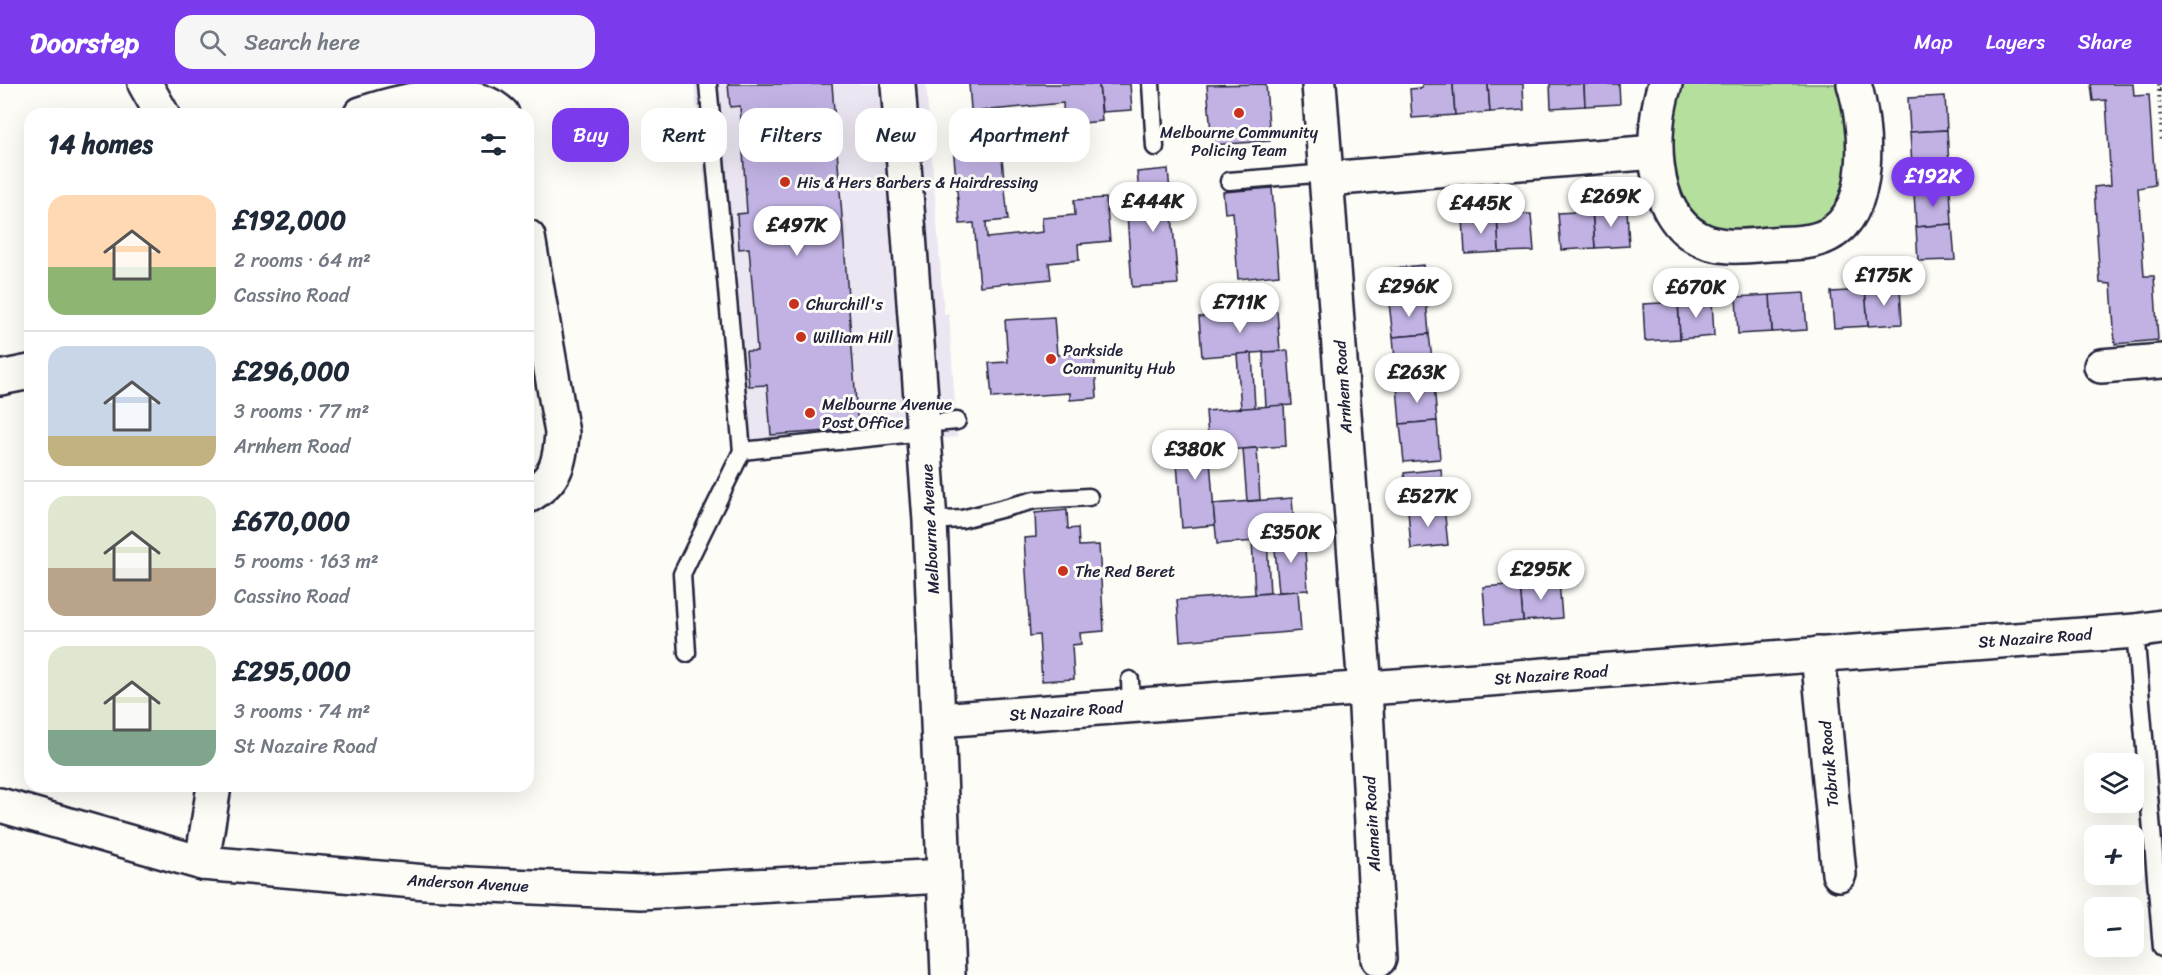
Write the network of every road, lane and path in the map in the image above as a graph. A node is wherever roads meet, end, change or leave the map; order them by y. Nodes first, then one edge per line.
1 (145, 84) edge
2 (708, 84) edge
3 (898, 84) edge
4 (1151, 84) edge
5 (1319, 84) edge
6 (1665, 84) edge
7 (1854, 84) edge
8 (2158, 84) edge
9 (2160, 90) edge
10 (159, 108) edge
11 (378, 108) edge
12 (497, 108) edge
13 (2162, 144) edge
14 (1155, 147) dead end
15 (1654, 152) junction
16 (1327, 176) junction
17 (1229, 181) dead end
18 (534, 272) edge
19 (2162, 362) edge
20 (2101, 366) dead end
21 (24, 373) edge
22 (0, 378) edge
23 (957, 421) dead end
24 (924, 428) junction
25 (742, 451) junction
26 (534, 492) edge
27 (1089, 497) dead end
28 (930, 521) junction
29 (2148, 629) edge
30 (687, 653) dead end
31 (1818, 654) junction
32 (1365, 690) junction
33 (939, 720) junction
34 (213, 792) edge
35 (0, 805) edge
36 (2157, 829) edge
37 (202, 863) junction
38 (1839, 874) dead end
39 (944, 876) junction
40 (2162, 948) edge
41 (1379, 959) dead end
42 (948, 975) edge

1 - 10 street
2 - 25 lane
3 - 24 street, Melbourne Avenue
4 - 14 lane
5 - 16 street, Arnhem Road
6 - 15 street
7 - 15 street
8 - 9 path
9 - 13 path
11 - 12 street
15 - 16 street
16 - 17 lane
16 - 32 street, Arnhem Road
18 - 26 street
19 - 20 street
21 - 22 street
23 - 24 lane
24 - 25 lane
24 - 28 street, Melbourne Avenue
25 - 30 lane
27 - 28 lane
28 - 33 street, Melbourne Avenue
29 - 31 street, St Nazaire Road
29 - 36 lane
31 - 32 street, St Nazaire Road
31 - 38 street, Tobruk Road
32 - 33 street, St Nazaire Road
32 - 41 street, Alamein Road
33 - 39 street, Melbourne Avenue
34 - 37 street
35 - 37 street, Anderson Avenue
36 - 40 lane
37 - 39 street, Anderson Avenue
39 - 42 street, Melbourne Avenue

